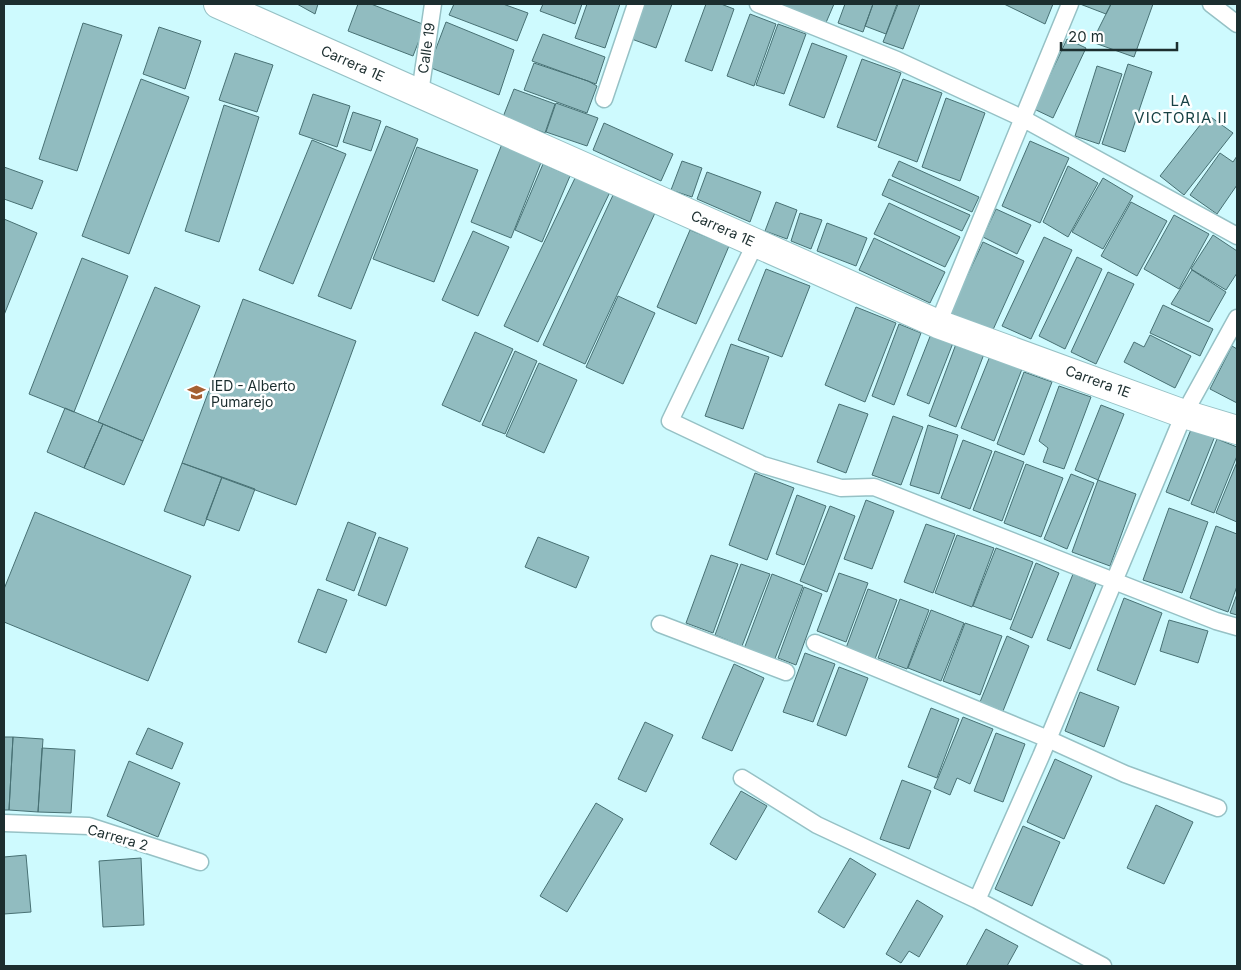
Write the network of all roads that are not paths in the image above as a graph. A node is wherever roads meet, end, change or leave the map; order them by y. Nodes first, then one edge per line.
1 (218, 4) edge
2 (433, 4) edge
3 (636, 4) edge
4 (758, 4) edge
5 (1070, 4) edge
6 (1211, 4) edge
7 (1237, 24) edge
8 (420, 93) junction
9 (604, 99) dead end
10 (1022, 118) junction
11 (1237, 236) edge
12 (756, 242) junction
13 (1237, 318) edge
14 (938, 324) junction
15 (1184, 414) junction
16 (1237, 430) edge
17 (1114, 581) junction
18 (660, 624) dead end
19 (1237, 626) edge
20 (815, 643) dead end
21 (786, 672) dead end
22 (1048, 739) junction
23 (742, 778) dead end
24 (1218, 808) dead end
25 (4, 822) edge
26 (200, 862) dead end
27 (977, 900) junction
28 (1103, 966) edge

1 - 8 street, Carrera 1E
2 - 8 lane, Calle 19
3 - 9 lane
4 - 10 lane
5 - 10 lane
6 - 7 lane
8 - 12 street, Carrera 1E
10 - 11 lane
10 - 14 lane
12 - 14 street, Carrera 1E
12 - 17 lane
13 - 15 lane
14 - 15 street, Carrera 1E
15 - 16 street, Carrera 1E
15 - 17 lane
17 - 19 lane
17 - 22 lane
18 - 21 lane
20 - 22 lane
22 - 24 lane
22 - 27 lane
23 - 27 lane
25 - 26 lane, Carrera 2
27 - 28 lane

